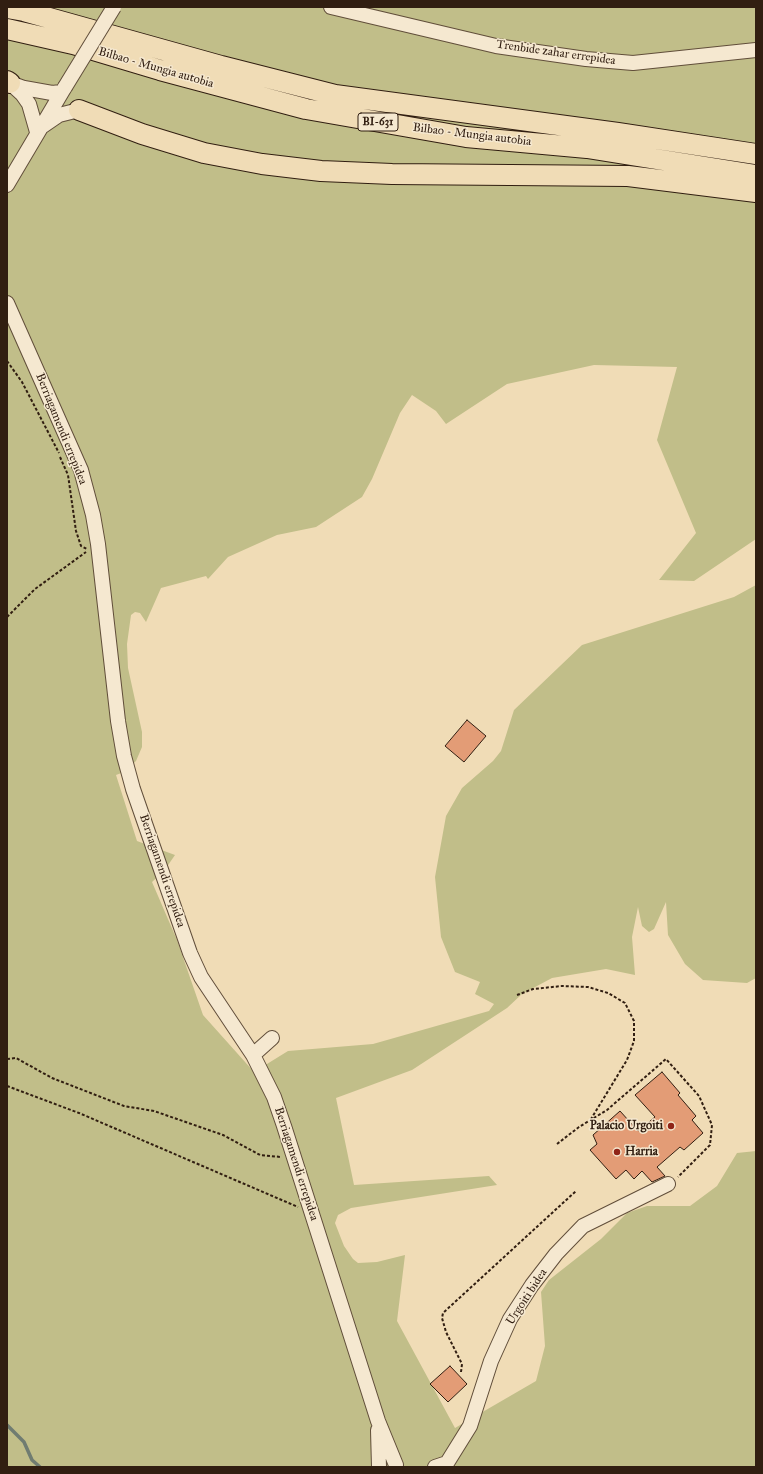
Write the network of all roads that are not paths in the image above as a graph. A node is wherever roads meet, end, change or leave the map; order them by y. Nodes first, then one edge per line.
1 (114, 7) edge
2 (329, 7) edge
3 (16, 9) edge
4 (7, 29) edge
5 (756, 50) edge
6 (9, 82) edge
7 (63, 90) junction
8 (79, 110) junction
9 (37, 132) junction
10 (756, 154) edge
11 (756, 175) edge
12 (7, 185) edge
13 (756, 192) edge
14 (7, 303) edge
15 (272, 1038) dead end
16 (253, 1055) junction
17 (668, 1184) road end
18 (378, 1421) junction
19 (398, 1466) edge
20 (441, 1466) edge
21 (381, 1467) edge

1 - 7 street, bridge
2 - 5 street, Trenbide zahar errepidea
3 - 10 highway, Bilbao - Mungia autobia / BI-631
4 - 11 highway, Bilbao - Mungia autobia / BI-631
6 - 7 street
6 - 9 street
7 - 8 street
7 - 9 street
8 - 9 street
8 - 13 highway
9 - 12 street
14 - 16 street, Berriagamendi errepidea
15 - 16 street
16 - 18 street, Berriagamendi errepidea
17 - 20 street, Urgoiti bidea
18 - 19 street
18 - 21 street
19 - 21 street

